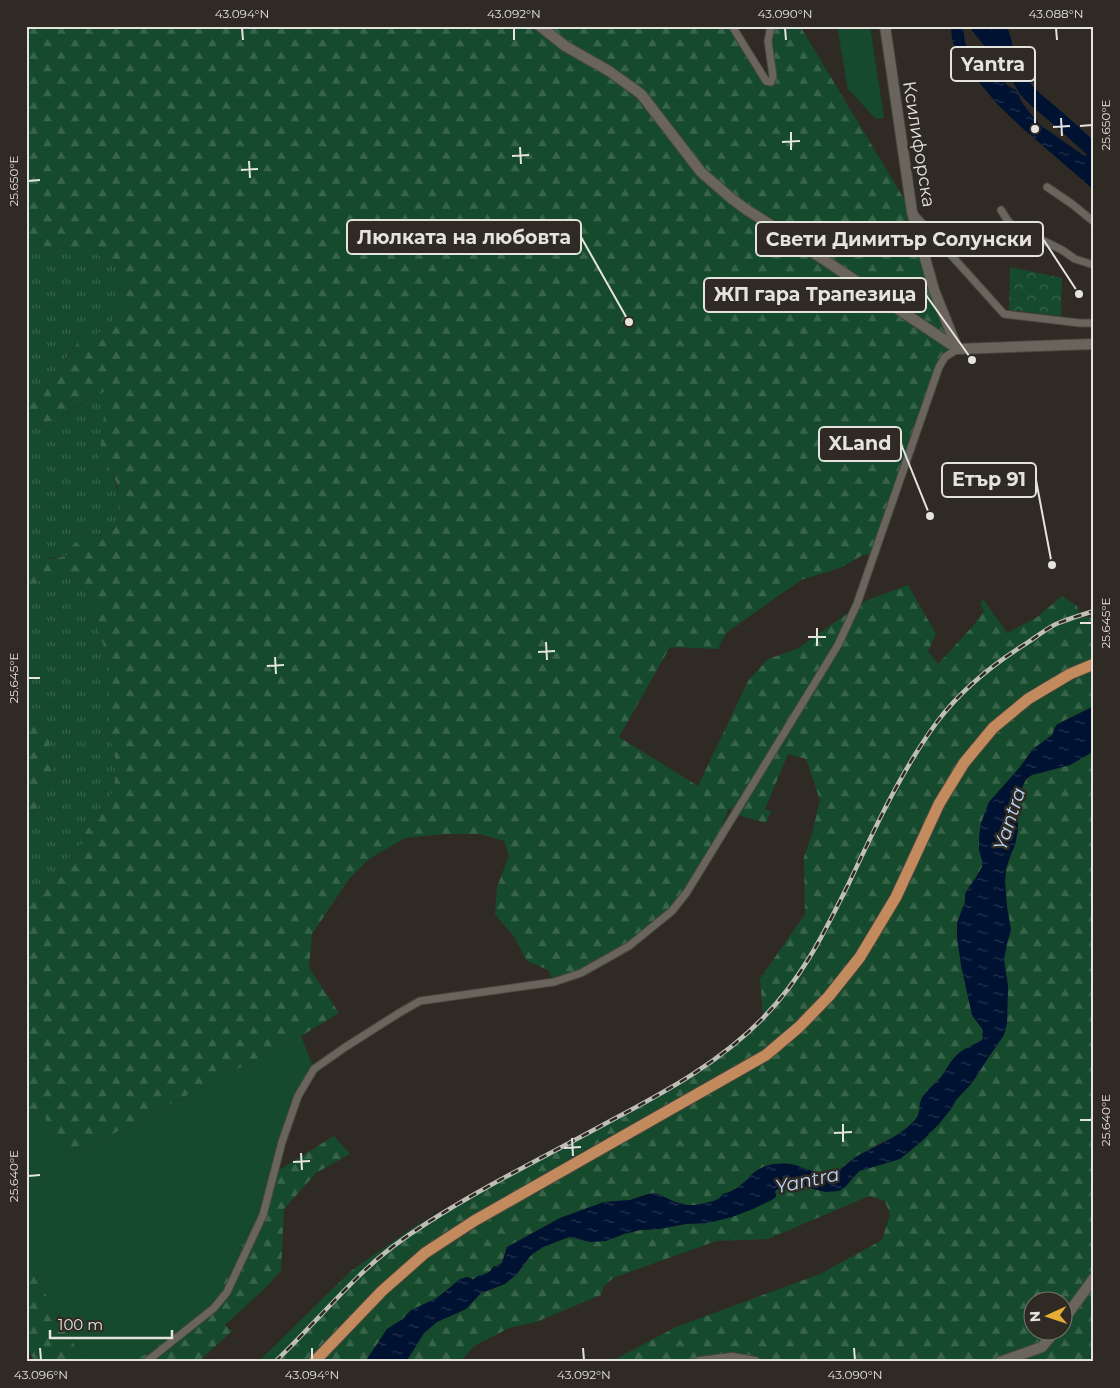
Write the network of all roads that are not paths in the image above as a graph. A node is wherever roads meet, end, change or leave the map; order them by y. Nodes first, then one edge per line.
1 (540, 26) edge
2 (732, 26) edge
3 (771, 26) edge
4 (885, 26) edge
5 (1047, 188) dead end
6 (1001, 210) dead end
7 (912, 212) junction
8 (1094, 222) edge
9 (1094, 265) edge
10 (1094, 323) edge
11 (1094, 344) edge
12 (958, 349) junction
13 (1094, 664) edge
14 (1094, 1278) edge
15 (1072, 1308) edge
16 (1048, 1340) edge
17 (146, 1362) edge
18 (314, 1362) edge
19 (700, 1362) edge
20 (755, 1362) edge
21 (1000, 1362) edge

1 - 12 street
2 - 3 street
4 - 7 street, Ксилифорска
5 - 8 street
6 - 9 street
7 - 10 street
7 - 12 street, Ксилифорска
11 - 12 street
12 - 17 street
13 - 18 main road
14 - 15 street
16 - 21 street
19 - 20 street

